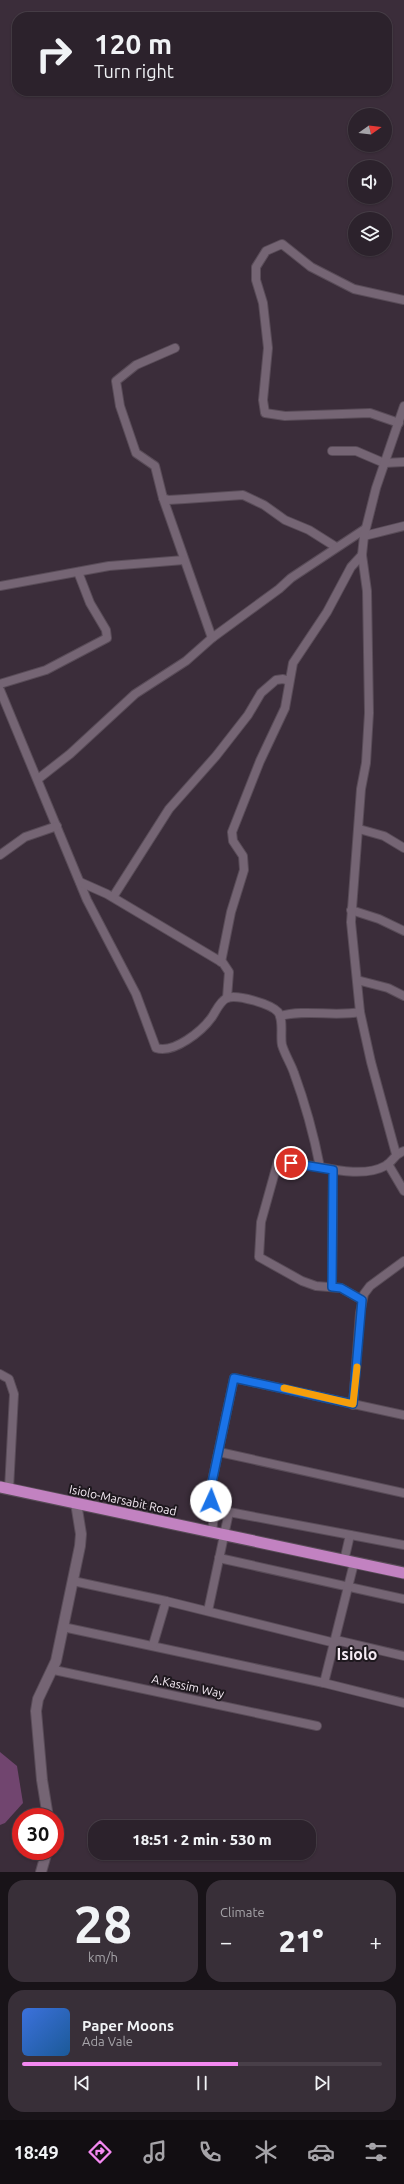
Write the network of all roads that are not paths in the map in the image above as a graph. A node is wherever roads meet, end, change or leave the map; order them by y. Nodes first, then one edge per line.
1 (404, 300) edge
2 (175, 348) dead end
3 (404, 406) edge
4 (399, 423) junction
5 (332, 452) dead end
6 (404, 462) edge
7 (384, 463) junction
8 (163, 498) junction
9 (404, 526) edge
10 (364, 533) junction
11 (336, 548) junction
12 (362, 555) junction
13 (184, 560) junction
14 (78, 572) junction
15 (0, 586) edge
16 (212, 638) junction
17 (289, 681) junction
18 (0, 684) edge
19 (0, 690) edge
20 (38, 779) junction
21 (57, 826) junction
22 (359, 829) junction
23 (404, 848) edge
24 (0, 855) edge
25 (80, 882) junction
26 (113, 897) junction
27 (351, 910) junction
28 (404, 931) edge
29 (222, 962) junction
30 (357, 980) junction
31 (404, 996) edge
32 (227, 998) junction
33 (360, 1012) junction
34 (280, 1016) junction
35 (400, 1152) edge
36 (388, 1164) junction
37 (320, 1167) junction
38 (333, 1170) junction
39 (404, 1191) edge
40 (404, 1261) edge
41 (332, 1287) junction
42 (362, 1300) junction
43 (0, 1374) edge
44 (353, 1404) junction
45 (404, 1415) edge
46 (220, 1452) junction
47 (4, 1488) edge
48 (404, 1493) edge
49 (76, 1503) junction
50 (212, 1532) junction
51 (224, 1535) junction
52 (350, 1535) junction
53 (404, 1545) edge
54 (220, 1558) junction
55 (349, 1562) junction
56 (404, 1573) edge
57 (73, 1580) junction
58 (348, 1588) junction
59 (404, 1599) edge
60 (166, 1601) junction
61 (208, 1611) junction
62 (63, 1628) junction
63 (335, 1642) junction
64 (153, 1645) junction
65 (404, 1656) edge
66 (54, 1670) junction
67 (324, 1683) junction
68 (404, 1703) edge
69 (317, 1726) dead end
70 (47, 1808) edge
71 (45, 1860) edge
72 (42, 1872) edge

1 - 4 street
2 - 8 street
3 - 4 street
4 - 7 street
5 - 7 street
6 - 7 street
7 - 10 street
8 - 11 street
8 - 13 street
9 - 10 street
10 - 11 street
10 - 12 street
11 - 16 street
12 - 17 street
12 - 22 street
13 - 14 street
13 - 16 street
14 - 15 street
14 - 18 street
16 - 20 street
17 - 26 street
17 - 29 street
19 - 20 street
20 - 21 street
21 - 24 street
21 - 25 street
22 - 23 street
22 - 27 street
25 - 26 street
25 - 32 street
26 - 29 street
27 - 28 street
27 - 30 street
29 - 32 street
30 - 31 street
30 - 33 street
32 - 34 street
33 - 34 street
33 - 35 street
34 - 37 street
35 - 36 street
36 - 38 street
36 - 39 street
37 - 38 street
37 - 41 street
38 - 41 street
40 - 42 street
41 - 42 street
42 - 44 street
43 - 47 street
44 - 45 street
44 - 46 street
46 - 48 street
46 - 50 street
47 - 49 highway, Isiolo-Marsabit Road
49 - 50 highway, Isiolo-Marsabit Road
49 - 57 street
50 - 51 highway, Isiolo-Marsabit Road
51 - 52 street
51 - 54 street
51 - 55 highway, Isiolo-Marsabit Road
52 - 53 street
52 - 55 street
54 - 58 street
54 - 61 street
55 - 56 highway, Isiolo-Marsabit Road
55 - 58 street
57 - 60 street
57 - 62 street
58 - 59 street
58 - 63 street
60 - 61 street
60 - 64 street
61 - 63 street
62 - 64 street
62 - 66 street
63 - 65 street
63 - 67 street
64 - 67 street
66 - 69 street, A.Kassim Way
66 - 70 street
67 - 68 street
71 - 72 street

